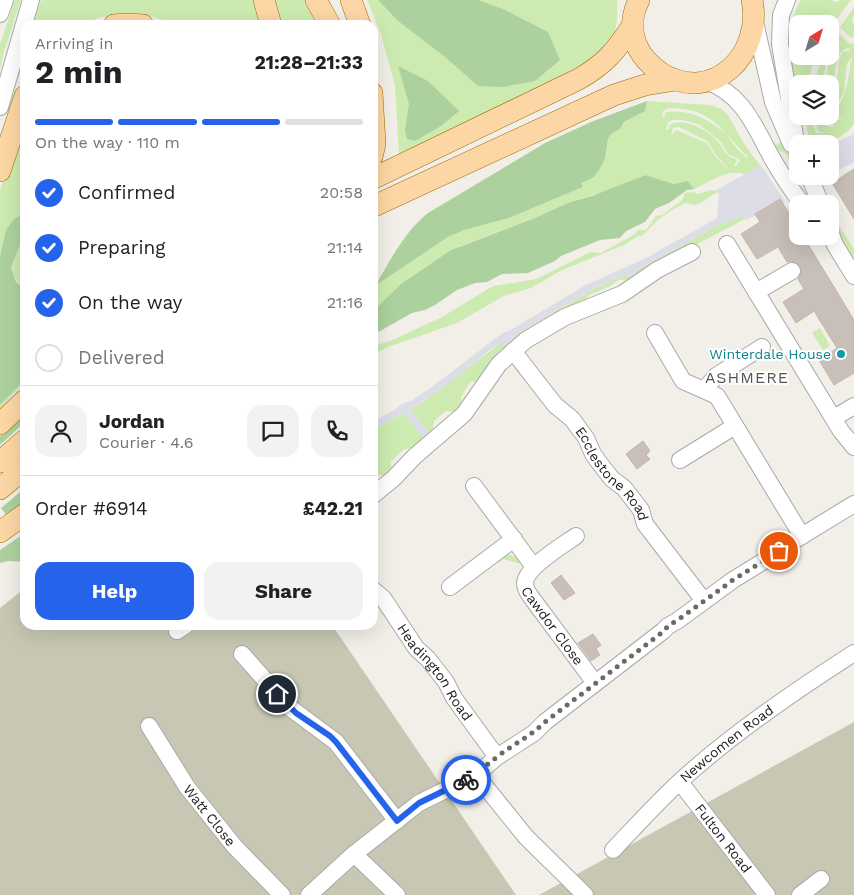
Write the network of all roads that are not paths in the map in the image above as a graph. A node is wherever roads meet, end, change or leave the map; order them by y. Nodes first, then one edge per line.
1 (5, 0) edge
2 (31, 0) edge
3 (264, 0) edge
4 (316, 0) edge
5 (351, 0) edge
6 (787, 0) edge
7 (756, 6) edge
8 (633, 10) edge
9 (0, 14) edge
10 (25, 20) edge
11 (270, 20) edge
12 (327, 20) edge
13 (358, 20) edge
14 (20, 38) edge
15 (676, 80) junction
16 (706, 81) junction
17 (0, 107) edge
18 (20, 111) edge
19 (795, 135) edge
20 (789, 139) edge
21 (0, 171) edge
22 (382, 175) edge
23 (796, 195) edge
24 (378, 204) edge
25 (727, 244) dead end
26 (834, 245) edge
27 (692, 252) dead end
28 (792, 271) dead end
29 (854, 276) edge
30 (756, 292) junction
31 (655, 333) dead end
32 (762, 347) dead end
33 (513, 351) junction
34 (704, 390) junction
35 (20, 405) edge
36 (854, 406) edge
37 (834, 418) junction
38 (0, 424) edge
39 (735, 426) junction
40 (20, 444) edge
41 (854, 447) edge
42 (680, 460) dead end
43 (0, 462) edge
44 (20, 472) edge
45 (474, 486) dead end
46 (0, 489) edge
47 (378, 491) edge
48 (854, 504) edge
49 (20, 518) edge
50 (0, 532) edge
51 (576, 536) dead end
52 (802, 536) junction
53 (514, 539) junction
54 (534, 567) junction
55 (450, 587) dead end
56 (378, 594) edge
57 (704, 601) junction
58 (854, 653) edge
59 (242, 654) dead end
60 (595, 683) junction
61 (149, 726) dead end
62 (497, 757) junction
63 (476, 775) junction
64 (680, 782) junction
65 (397, 821) junction
66 (613, 850) dead end
67 (354, 854) junction
68 (821, 879) dead end
69 (282, 895) edge
70 (309, 895) edge
71 (397, 895) edge
72 (585, 895) edge
73 (768, 895) edge
74 (800, 895) edge

1 - 9 street
2 - 10 street
3 - 11 main road
4 - 12 main road
5 - 13 main road
6 - 19 street
7 - 16 main road
7 - 20 street
8 - 15 main road
8 - 22 main road
14 - 17 street
15 - 16 main road
15 - 24 main road
16 - 23 street
18 - 21 main road
25 - 30 street
26 - 29 street
27 - 33 street
28 - 30 street
30 - 37 street
31 - 34 street
32 - 34 street
33 - 47 street
33 - 57 street, Ecclestone Road
34 - 39 street
35 - 38 main road
36 - 37 street
37 - 41 street
39 - 42 street
39 - 52 street
40 - 43 main road
44 - 46 main road
45 - 53 street, Cawdor Close
48 - 52 street
49 - 50 main road
51 - 54 street, Cawdor Close
52 - 57 street
53 - 54 street, Cawdor Close
53 - 55 street
54 - 60 street, Cawdor Close
56 - 62 street, Headington Road
57 - 60 street
58 - 64 street, Newcomen Road
59 - 65 street
60 - 62 street
61 - 69 street, Watt Close
62 - 63 street
63 - 65 street
63 - 72 street
64 - 66 street, Newcomen Road
64 - 73 street, Fulton Road
65 - 67 street
67 - 70 street
67 - 71 street
68 - 74 street

